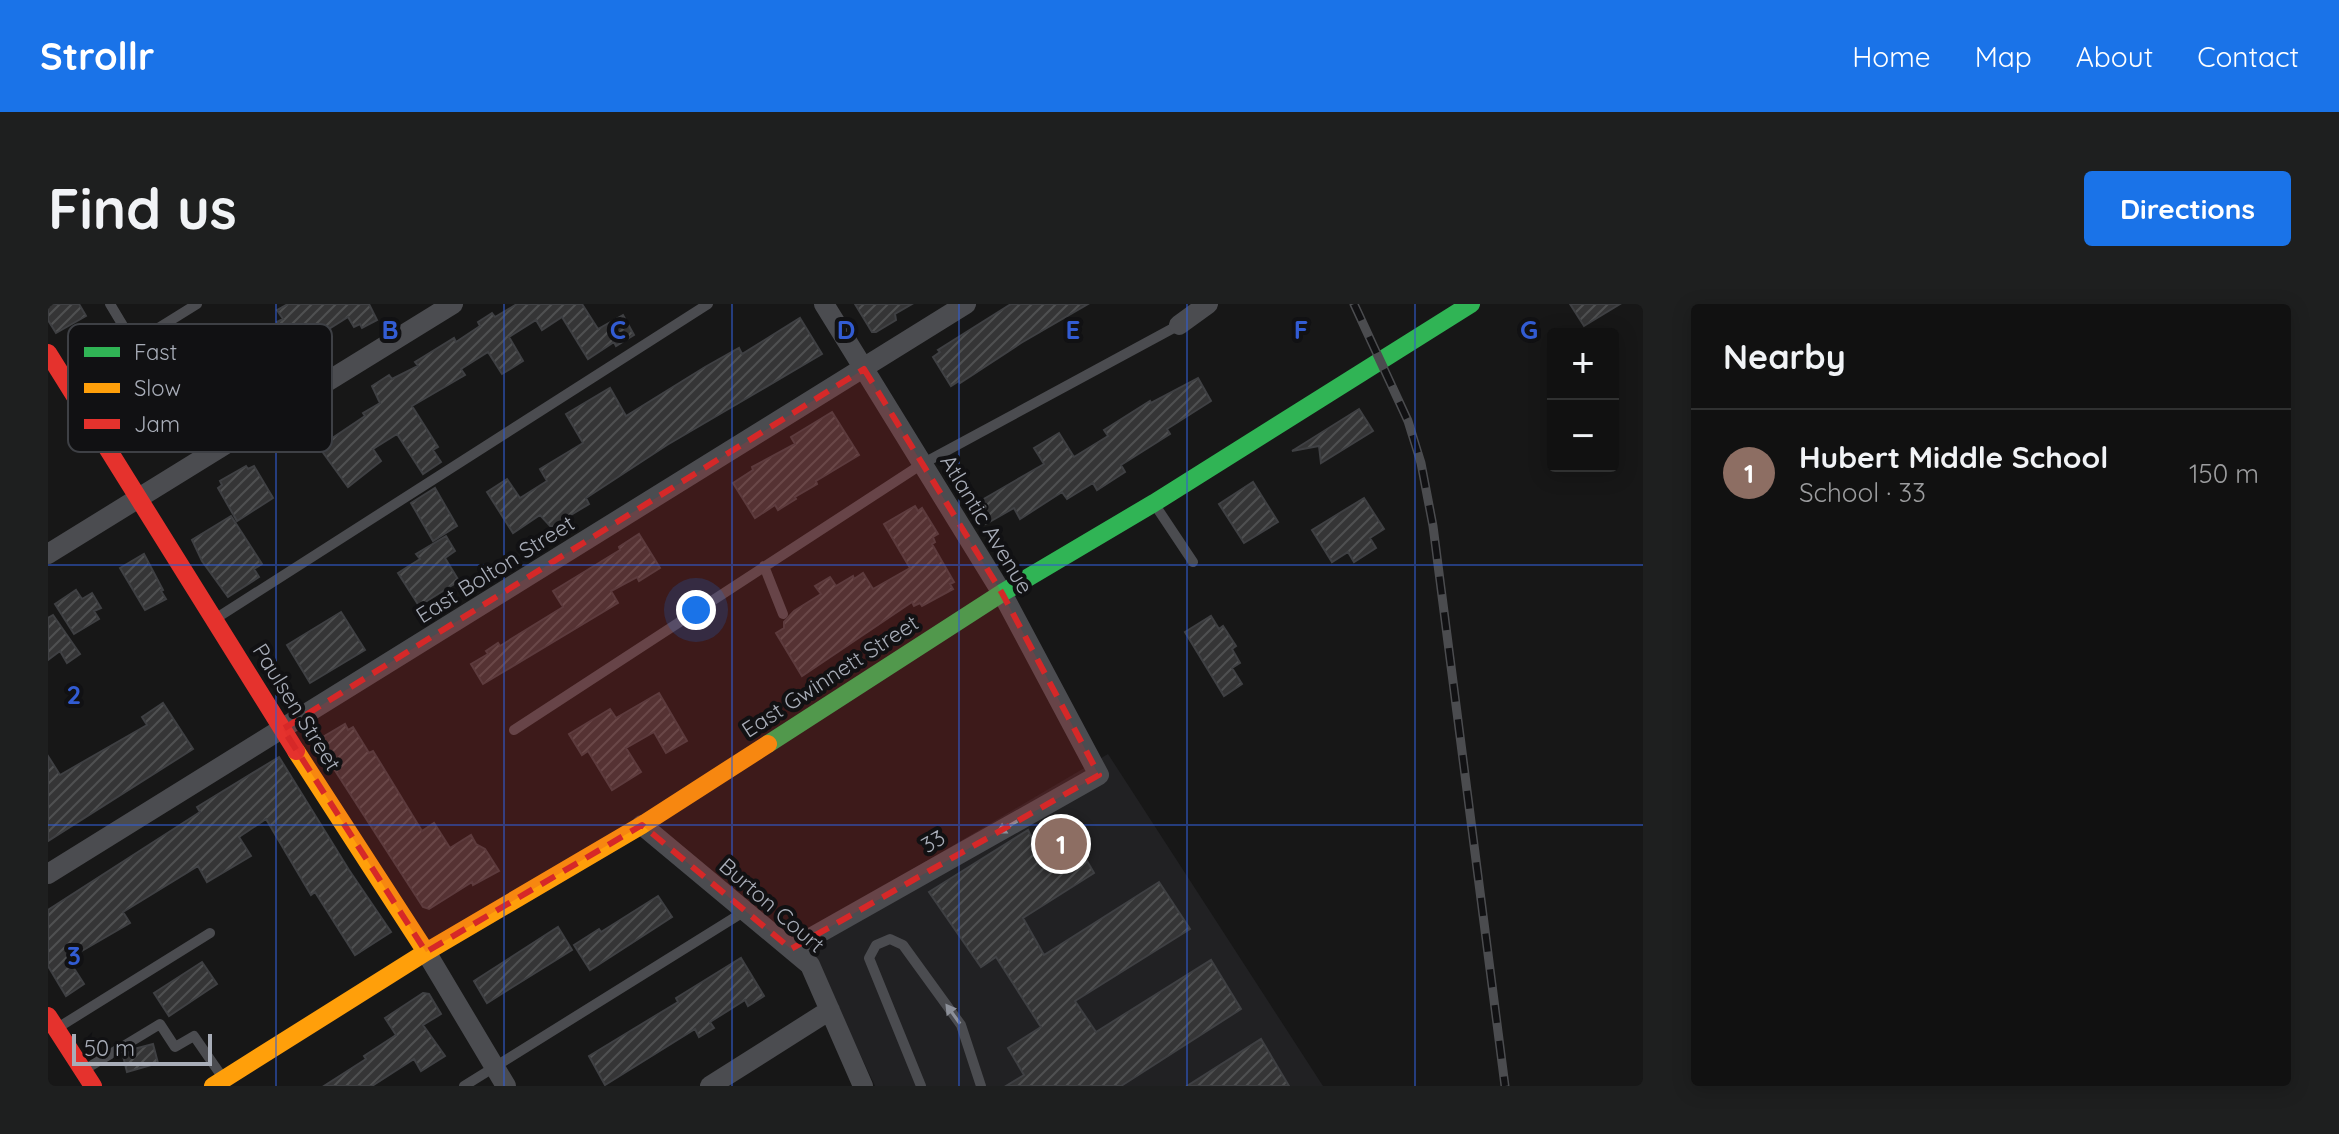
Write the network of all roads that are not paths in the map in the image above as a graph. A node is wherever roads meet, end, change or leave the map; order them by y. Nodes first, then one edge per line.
1 (110, 304) edge
2 (197, 304) edge
3 (453, 304) edge
4 (708, 304) edge
5 (824, 304) edge
6 (966, 304) edge
7 (1208, 304) edge
8 (1471, 304) edge
9 (122, 324) edge
10 (166, 324) edge
11 (1179, 325) joint
12 (48, 353) edge
13 (864, 369) junction
14 (332, 379) edge
15 (68, 380) edge
16 (63, 383) junction
17 (68, 391) edge
18 (109, 452) edge
19 (213, 452) edge
20 (922, 464) junction
21 (139, 498) junction
22 (1154, 503) junction
23 (48, 554) edge
24 (1193, 562) dead end
25 (764, 566) junction
26 (1002, 593) junction
27 (783, 614) dead end
28 (215, 619) junction
29 (283, 729) junction
30 (514, 730) dead end
31 (1099, 775) joint
32 (642, 825) junction
33 (48, 874) edge
34 (745, 911) junction
35 (210, 933) dead end
36 (791, 949) junction
37 (426, 952) junction
38 (830, 1010) junction
39 (51, 1026) edge
40 (495, 1067) junction
41 (88, 1078) edge
42 (218, 1083) edge
43 (464, 1086) edge
44 (506, 1086) edge
45 (710, 1086) edge
46 (863, 1086) edge
47 (921, 1086) edge
48 (981, 1086) edge

1 - 9 lane
2 - 10 lane
3 - 14 street
4 - 28 lane
5 - 13 street, Atlantic Avenue
6 - 13 street, East Bolton Street
7 - 11 street
8 - 22 main road, East Gwinnett Street
11 - 20 lane
12 - 16 main road, Paulsen Street
13 - 20 street, Atlantic Avenue
13 - 29 street, East Bolton Street
15 - 16 lane
16 - 17 main road, Paulsen Street
18 - 21 main road, Paulsen Street
19 - 21 street
20 - 25 lane
20 - 26 street, Atlantic Avenue
21 - 23 street
21 - 28 main road, Paulsen Street
22 - 24 lane
22 - 26 main road, East Gwinnett Street
25 - 27 lane
25 - 30 lane
26 - 31 street, Atlantic Avenue
26 - 32 main road, East Gwinnett Street
28 - 29 main road, Paulsen Street
29 - 33 street, East Bolton Street
29 - 37 main road, Paulsen Street
31 -> 36 street, 33
32 - 34 street, Burton Court
32 - 37 main road, East Gwinnett Street
34 - 36 street, Burton Court
34 - 40 lane
35 - 39 lane
36 - 38 street, Burton Court
37 - 40 street, Paulsen Street
37 - 42 main road, East Gwinnett Street
38 - 45 street
38 - 46 street, Burton Court
39 - 41 main road
40 - 43 lane
40 - 44 street, Paulsen Street
41 - 42 lane
48 -> 47 lane

